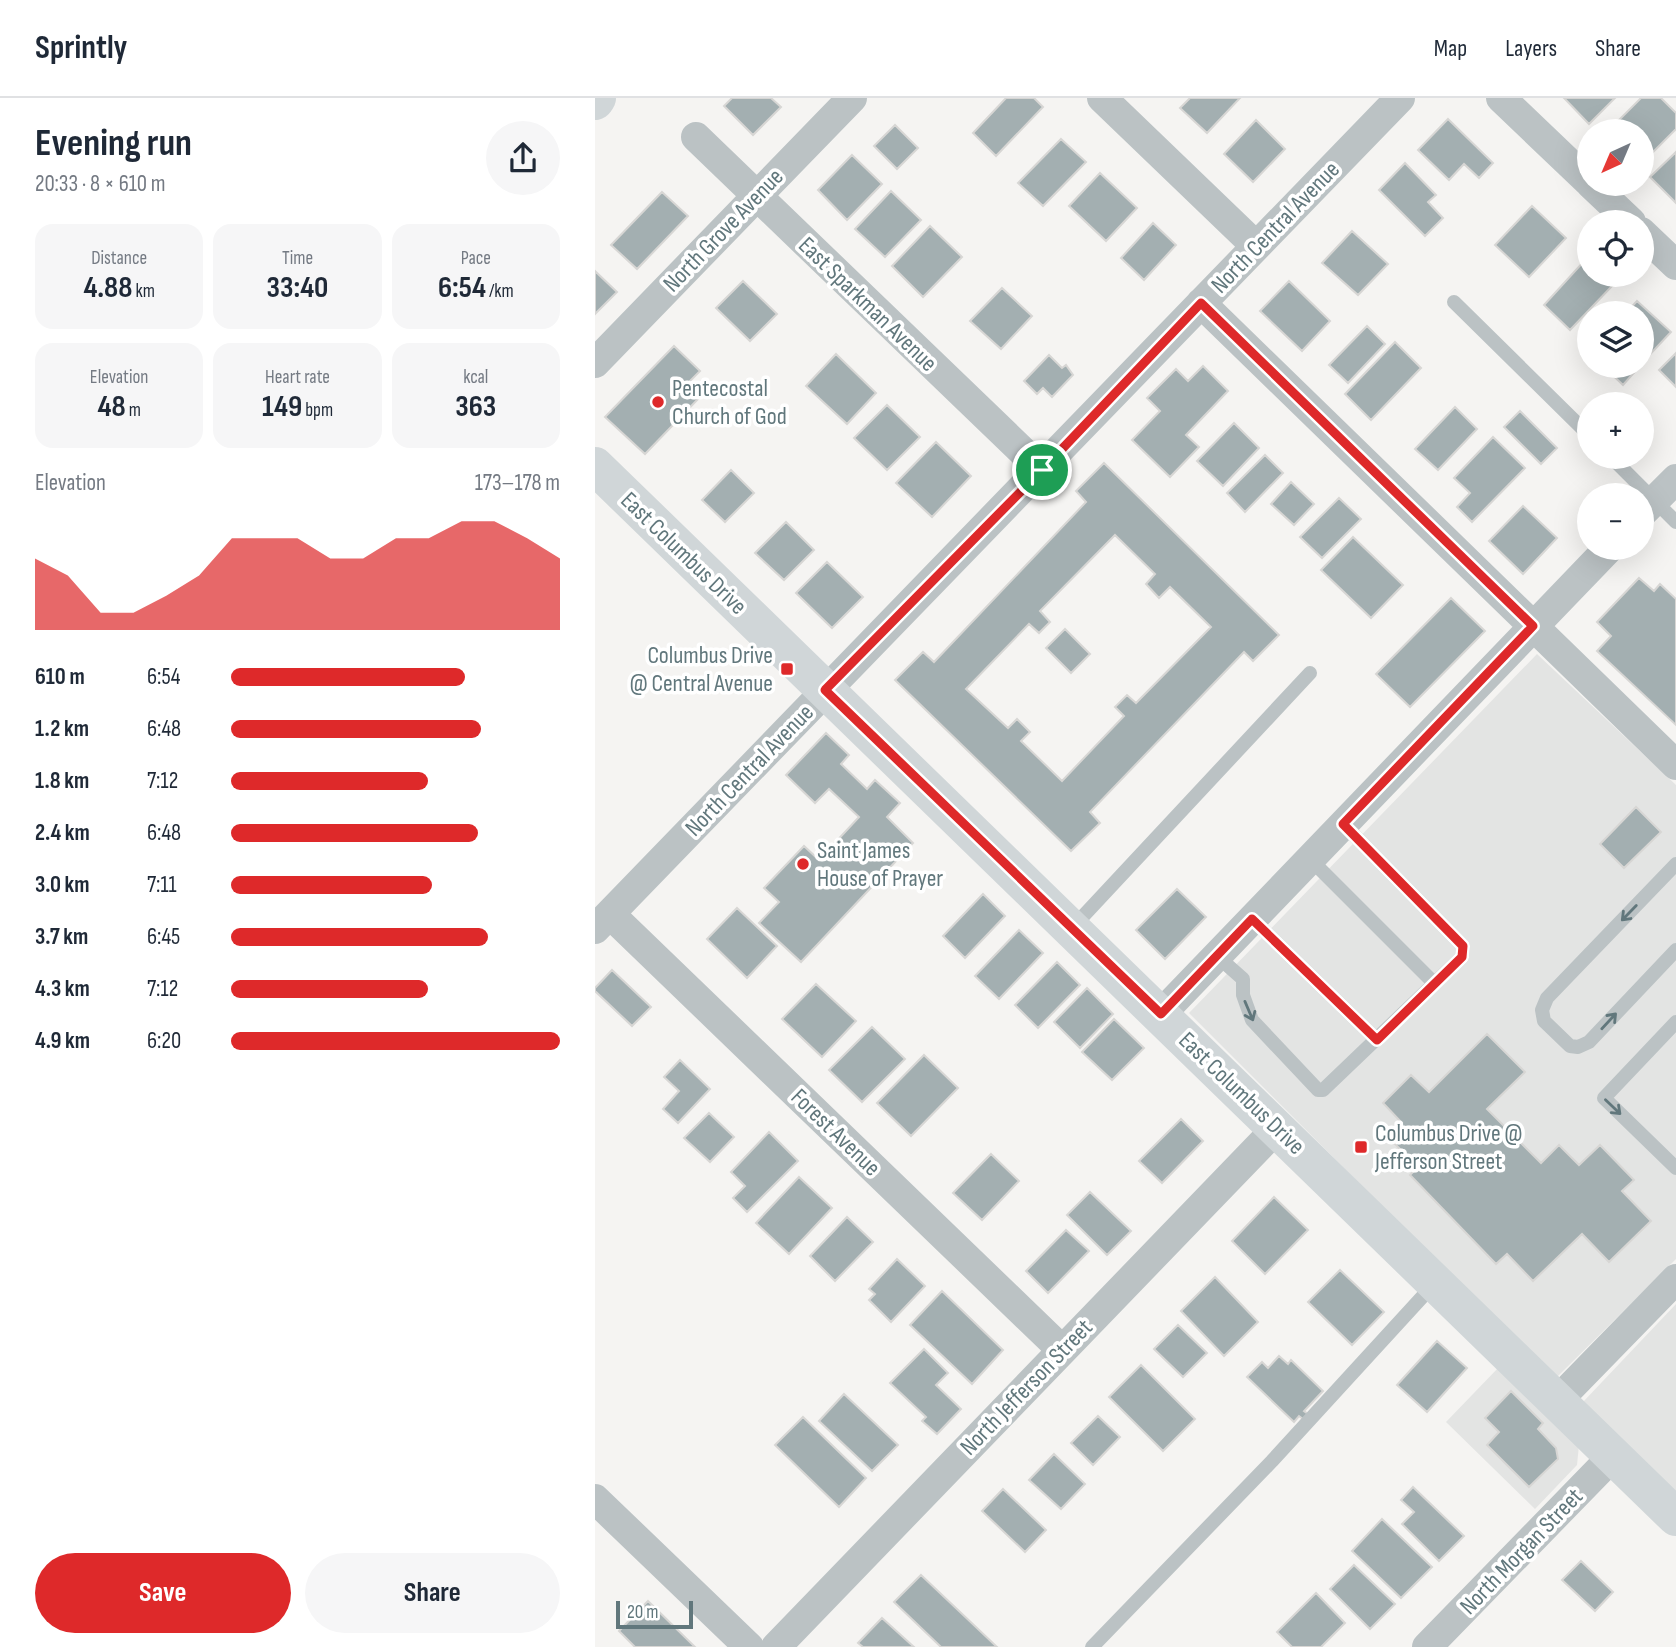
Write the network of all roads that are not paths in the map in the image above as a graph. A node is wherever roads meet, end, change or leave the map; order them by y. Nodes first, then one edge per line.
1 (852, 98) edge
2 (1102, 98) edge
3 (1400, 98) edge
4 (1501, 98) edge
5 (696, 137) dead end
6 (1577, 171) edge
7 (1604, 196) edge
8 (756, 197) junction
9 (1618, 210) edge
10 (1654, 244) edge
11 (1256, 246) junction
12 (1676, 265) edge
13 (1454, 302) dead end
14 (1201, 303) junction
15 (595, 363) edge
16 (1577, 423) edge
17 (595, 466) edge
18 (1042, 470) junction
19 (1676, 479) edge
20 (1654, 501) edge
21 (1654, 510) edge
22 (1676, 522) edge
23 (1597, 560) edge
24 (1533, 626) junction
25 (1310, 673) dead end
26 (825, 690) junction
27 (1676, 765) edge
28 (1343, 824) junction
29 (1310, 859) junction
30 (1676, 864) edge
31 (1252, 919) junction
32 (603, 922) edge
33 (1072, 928) junction
34 (1676, 950) edge
35 (1217, 956) junction
36 (1434, 983) junction
37 (1161, 1014) junction
38 (1676, 1022) edge
39 (1377, 1040) junction
40 (1277, 1128) junction
41 (1676, 1168) edge
42 (1676, 1279) edge
43 (1436, 1282) junction
44 (1062, 1350) junction
45 (1558, 1400) junction
46 (1614, 1455) junction
47 (595, 1500) edge
48 (1676, 1517) edge
49 (748, 1647) edge
50 (776, 1647) edge
51 (1092, 1647) edge
52 (1427, 1647) edge

1 - 8 street, North Grove Avenue
2 - 11 street
3 - 11 street, North Central Avenue
4 - 6 street
5 - 8 street, East Sparkman Avenue
7 - 9 street
8 - 15 street, North Grove Avenue
8 - 18 street, East Sparkman Avenue
10 - 12 street
11 - 14 street, North Central Avenue
13 - 16 lane
14 - 18 street, North Central Avenue
14 - 24 street
17 - 26 main road, East Columbus Drive
18 - 26 street, North Central Avenue
19 - 20 street
21 - 22 lane
23 - 24 street
24 - 27 street
24 - 28 street
25 - 33 lane
26 - 32 street, North Central Avenue
26 - 33 main road, East Columbus Drive
28 - 29 street
28 - 36 lane
29 - 31 street
29 - 36 lane
30 -> 34 lane
31 - 35 street
31 - 39 lane
32 - 44 street, Forest Avenue
33 - 37 main road, East Columbus Drive
35 - 37 street
35 -> 39 lane
36 - 39 lane
37 - 40 main road, East Columbus Drive
38 -> 41 lane
40 - 43 main road, East Columbus Drive
40 - 44 street, North Jefferson Street
42 - 45 street
43 - 45 main road, East Columbus Drive
43 - 51 lane
44 - 50 street, North Jefferson Street
45 - 46 main road, East Columbus Drive
46 - 48 main road, East Columbus Drive
46 - 52 street, North Morgan Street
47 - 49 street

